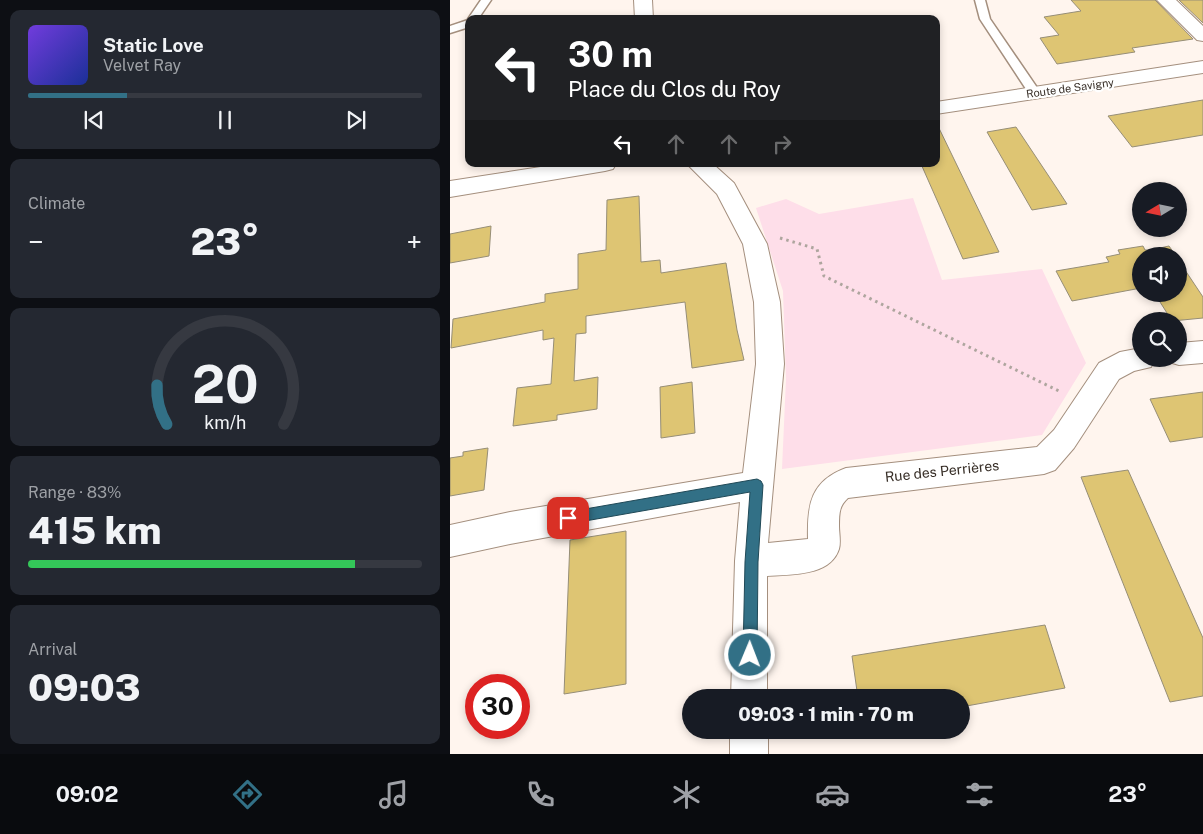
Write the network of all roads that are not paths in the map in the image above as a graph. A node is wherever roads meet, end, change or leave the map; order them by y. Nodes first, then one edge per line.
1 (486, 0) edge
2 (643, 0) edge
3 (980, 0) edge
4 (1166, 0) edge
5 (476, 15) edge
6 (644, 15) edge
7 (465, 24) edge
8 (450, 30) edge
9 (1203, 36) edge
10 (1203, 67) edge
11 (1034, 92) junction
12 (940, 107) edge
13 (586, 167) edge
14 (702, 167) edge
15 (450, 189) edge
16 (1203, 352) edge
17 (1187, 353) edge
18 (1132, 360) edge
19 (757, 485) junction
20 (450, 542) edge
21 (752, 562) junction
22 (749, 689) edge
23 (749, 739) edge
24 (749, 754) edge

1 - 5 lane
2 - 6 street
3 - 11 lane
4 - 9 street
7 - 8 lane
10 - 11 street, Route de Savigny
11 - 12 street, Route de Savigny
13 - 15 street
14 - 19 street
16 - 17 street
18 - 21 street, Rue des Perrières
19 - 20 street
19 - 21 street
21 - 22 street
23 - 24 street

